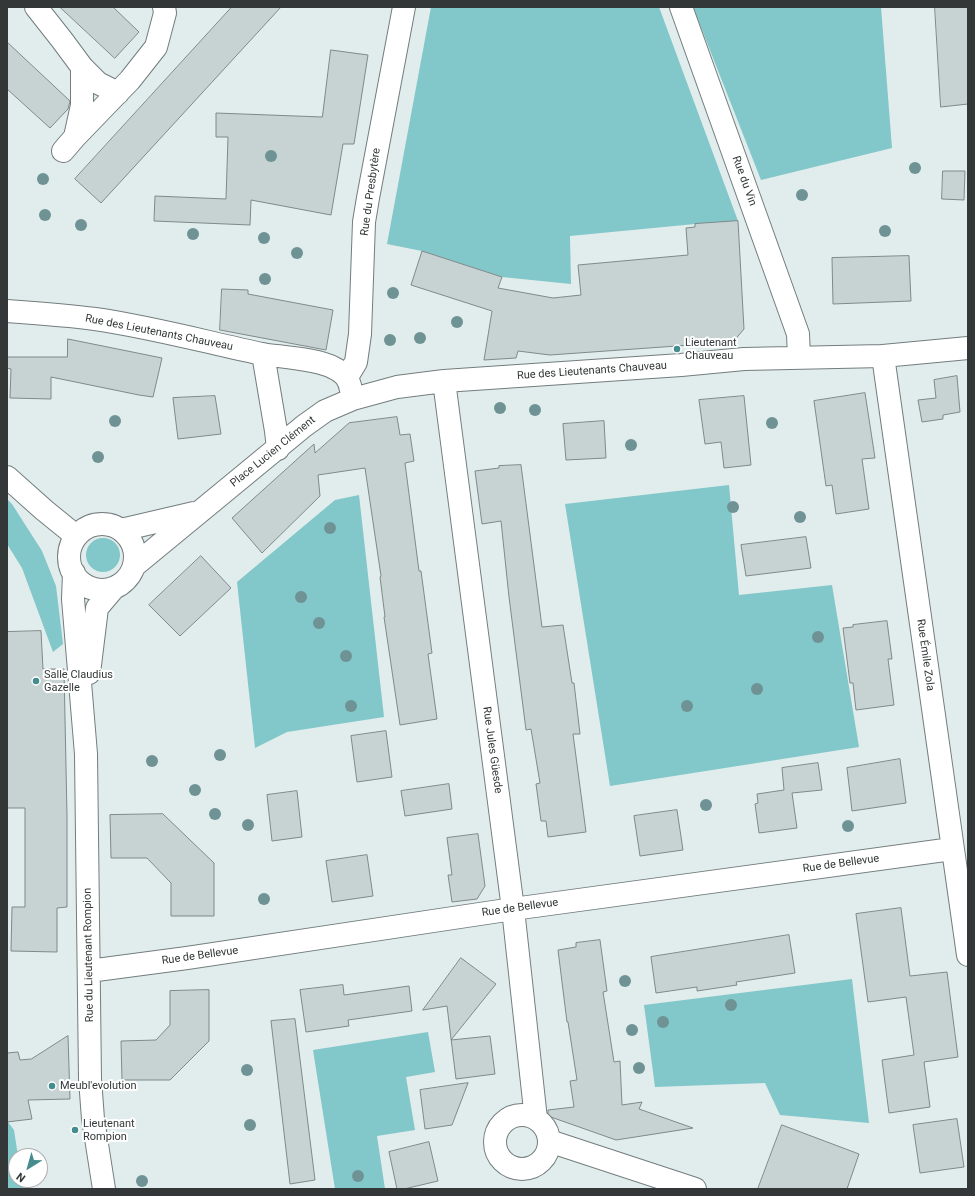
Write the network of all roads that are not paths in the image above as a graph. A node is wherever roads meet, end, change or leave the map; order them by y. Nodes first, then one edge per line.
1 (36, 7) edge
2 (164, 7) edge
3 (404, 7) edge
4 (681, 7) edge
5 (82, 67) junction
6 (118, 93) junction
7 (7, 311) edge
8 (968, 348) edge
9 (263, 354) junction
10 (883, 356) junction
11 (799, 357) junction
12 (347, 377) junction
13 (444, 381) junction
14 (353, 399) junction
15 (278, 449) junction
16 (7, 477) edge
17 (198, 512) junction
18 (121, 530) junction
19 (76, 536) junction
20 (134, 566) junction
21 (74, 573) junction
22 (114, 588) junction
23 (84, 720) junction
24 (952, 848) junction
25 (513, 909) junction
26 (968, 955) edge
27 (89, 971) junction
28 (536, 1119) junction
29 (549, 1141) junction
30 (104, 1189) edge
31 (695, 1189) edge

1 - 5 street
2 - 6 street
3 - 12 street, Rue du Presbytère
4 - 11 street, Rue du Vin
5 - 6 street
5 - 6 street
7 - 9 street, Rue des Lieutenants Chauveau
8 - 10 street, Rue des Lieutenants Chauveau
9 - 12 street, Rue des Lieutenants Chauveau
9 - 15 street
10 - 11 street, Rue des Lieutenants Chauveau
10 - 24 street, Rue Émile Zola
11 - 13 street, Rue des Lieutenants Chauveau
12 - 14 street
13 - 14 street, Rue des Lieutenants Chauveau
13 - 25 street, Rue Jules Güesde
14 - 15 street, Place Lucien Clément
15 - 17 street, Place Lucien Clément
16 - 19 street
17 - 18 street, Place Lucien Clément
17 - 20 street, Place Lucien Clément
18 - 19 street
18 - 20 street
19 - 21 street
20 - 22 street, Place Lucien Clément
21 - 22 street
21 - 23 street, Rue du Lieutenant Rompion
22 - 23 street, Rue du Lieutenant Rompion
23 - 27 street, Rue du Lieutenant Rompion
24 - 25 street, Rue de Bellevue
24 - 26 street, Rue Émile Zola
25 - 27 street, Rue de Bellevue
25 - 28 street, Rue Jules Güesde
27 - 30 street, Rue du Lieutenant Rompion
28 - 29 street
28 - 29 street
29 - 31 street

